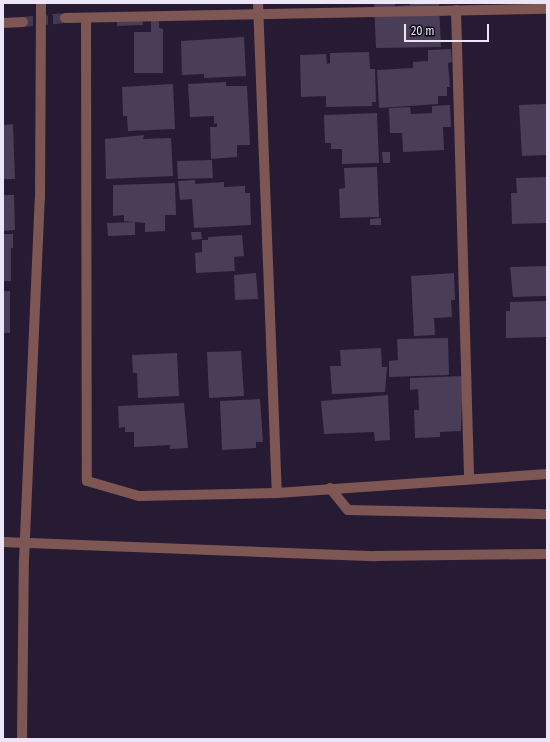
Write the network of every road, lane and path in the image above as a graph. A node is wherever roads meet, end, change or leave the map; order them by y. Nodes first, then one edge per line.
1 (41, 3) edge
2 (258, 3) edge
3 (547, 9) edge
4 (456, 10) junction
5 (259, 15) junction
6 (65, 18) tunnel mouth
7 (86, 18) junction
8 (23, 22) tunnel mouth
9 (3, 23) edge
10 (547, 474) edge
11 (469, 479) junction
12 (330, 488) junction
13 (277, 493) junction
14 (547, 514) edge
15 (3, 542) edge
16 (26, 543) junction
17 (547, 554) edge
18 (22, 739) edge

1 - 16 street
2 - 5 street
3 - 4 street
4 - 5 street
4 - 11 street
5 - 7 street
5 - 13 street
6 - 7 street
7 - 13 street
8 - 9 street
10 - 11 street
11 - 12 street
12 - 13 street
12 - 14 street
15 - 16 street
16 - 17 street
16 - 18 street

